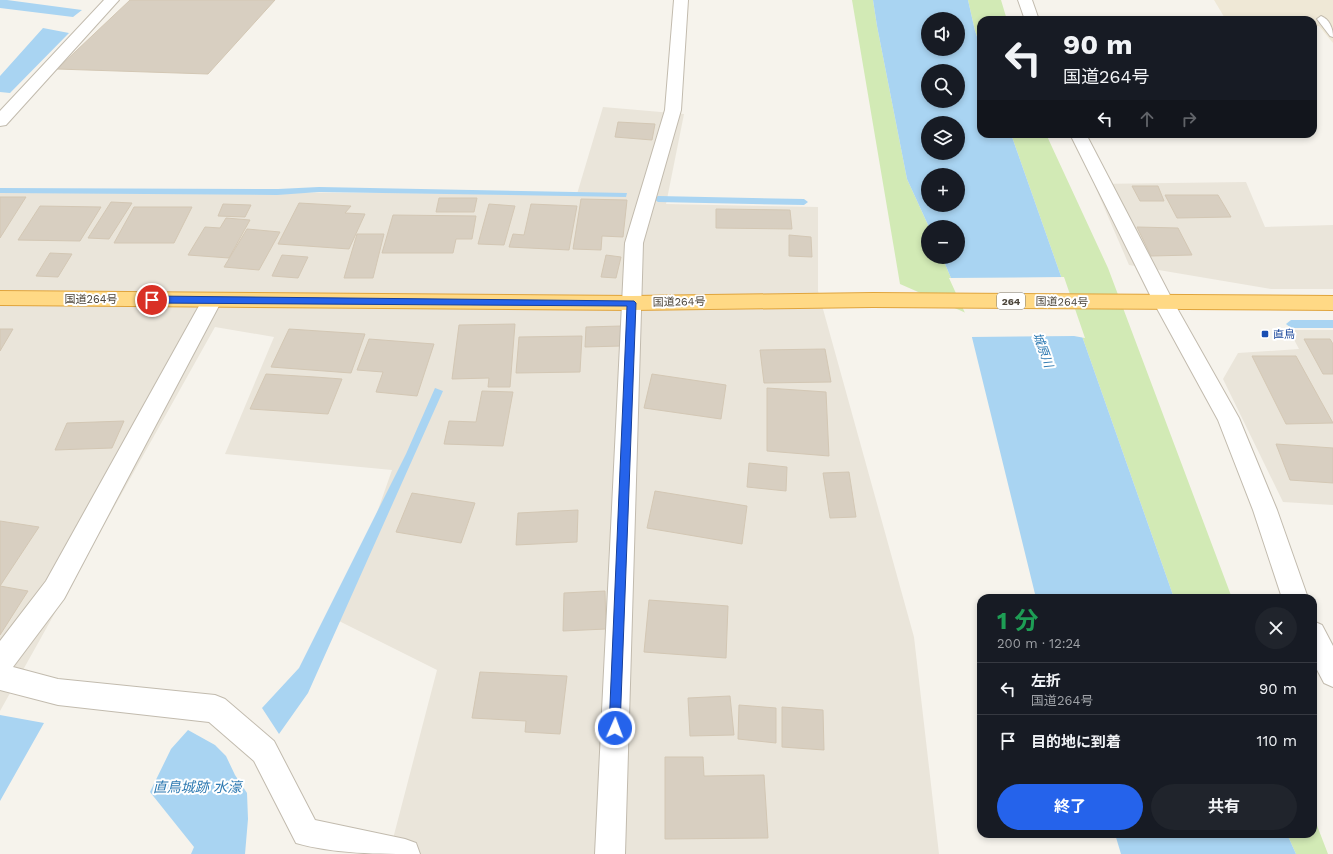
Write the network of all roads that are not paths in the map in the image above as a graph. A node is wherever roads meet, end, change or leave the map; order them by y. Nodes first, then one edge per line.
1 (112, 0) edge
2 (681, 0) edge
3 (1025, 0) edge
4 (1031, 16) edge
5 (1320, 19) dead end
6 (1333, 34) edge
7 (0, 121) edge
8 (1080, 138) edge
9 (0, 298) edge
10 (212, 300) junction
11 (632, 303) junction
12 (1156, 303) junction
13 (1333, 303) edge
14 (1294, 594) edge
15 (1317, 642) edge
16 (0, 662) edge
17 (1333, 674) edge
18 (0, 677) edge
19 (405, 854) edge
20 (610, 854) edge

1 - 7 street
2 - 11 street
3 - 4 street
5 - 6 lane
8 - 12 street
9 - 10 highway, 国道264号 / 264
10 - 11 highway, 国道264号 / 264
10 - 16 street
11 - 12 highway, 国道264号 / 264
11 - 20 street
12 - 13 highway, 国道264号 / 264
12 - 14 street
15 - 17 street
18 - 19 street

